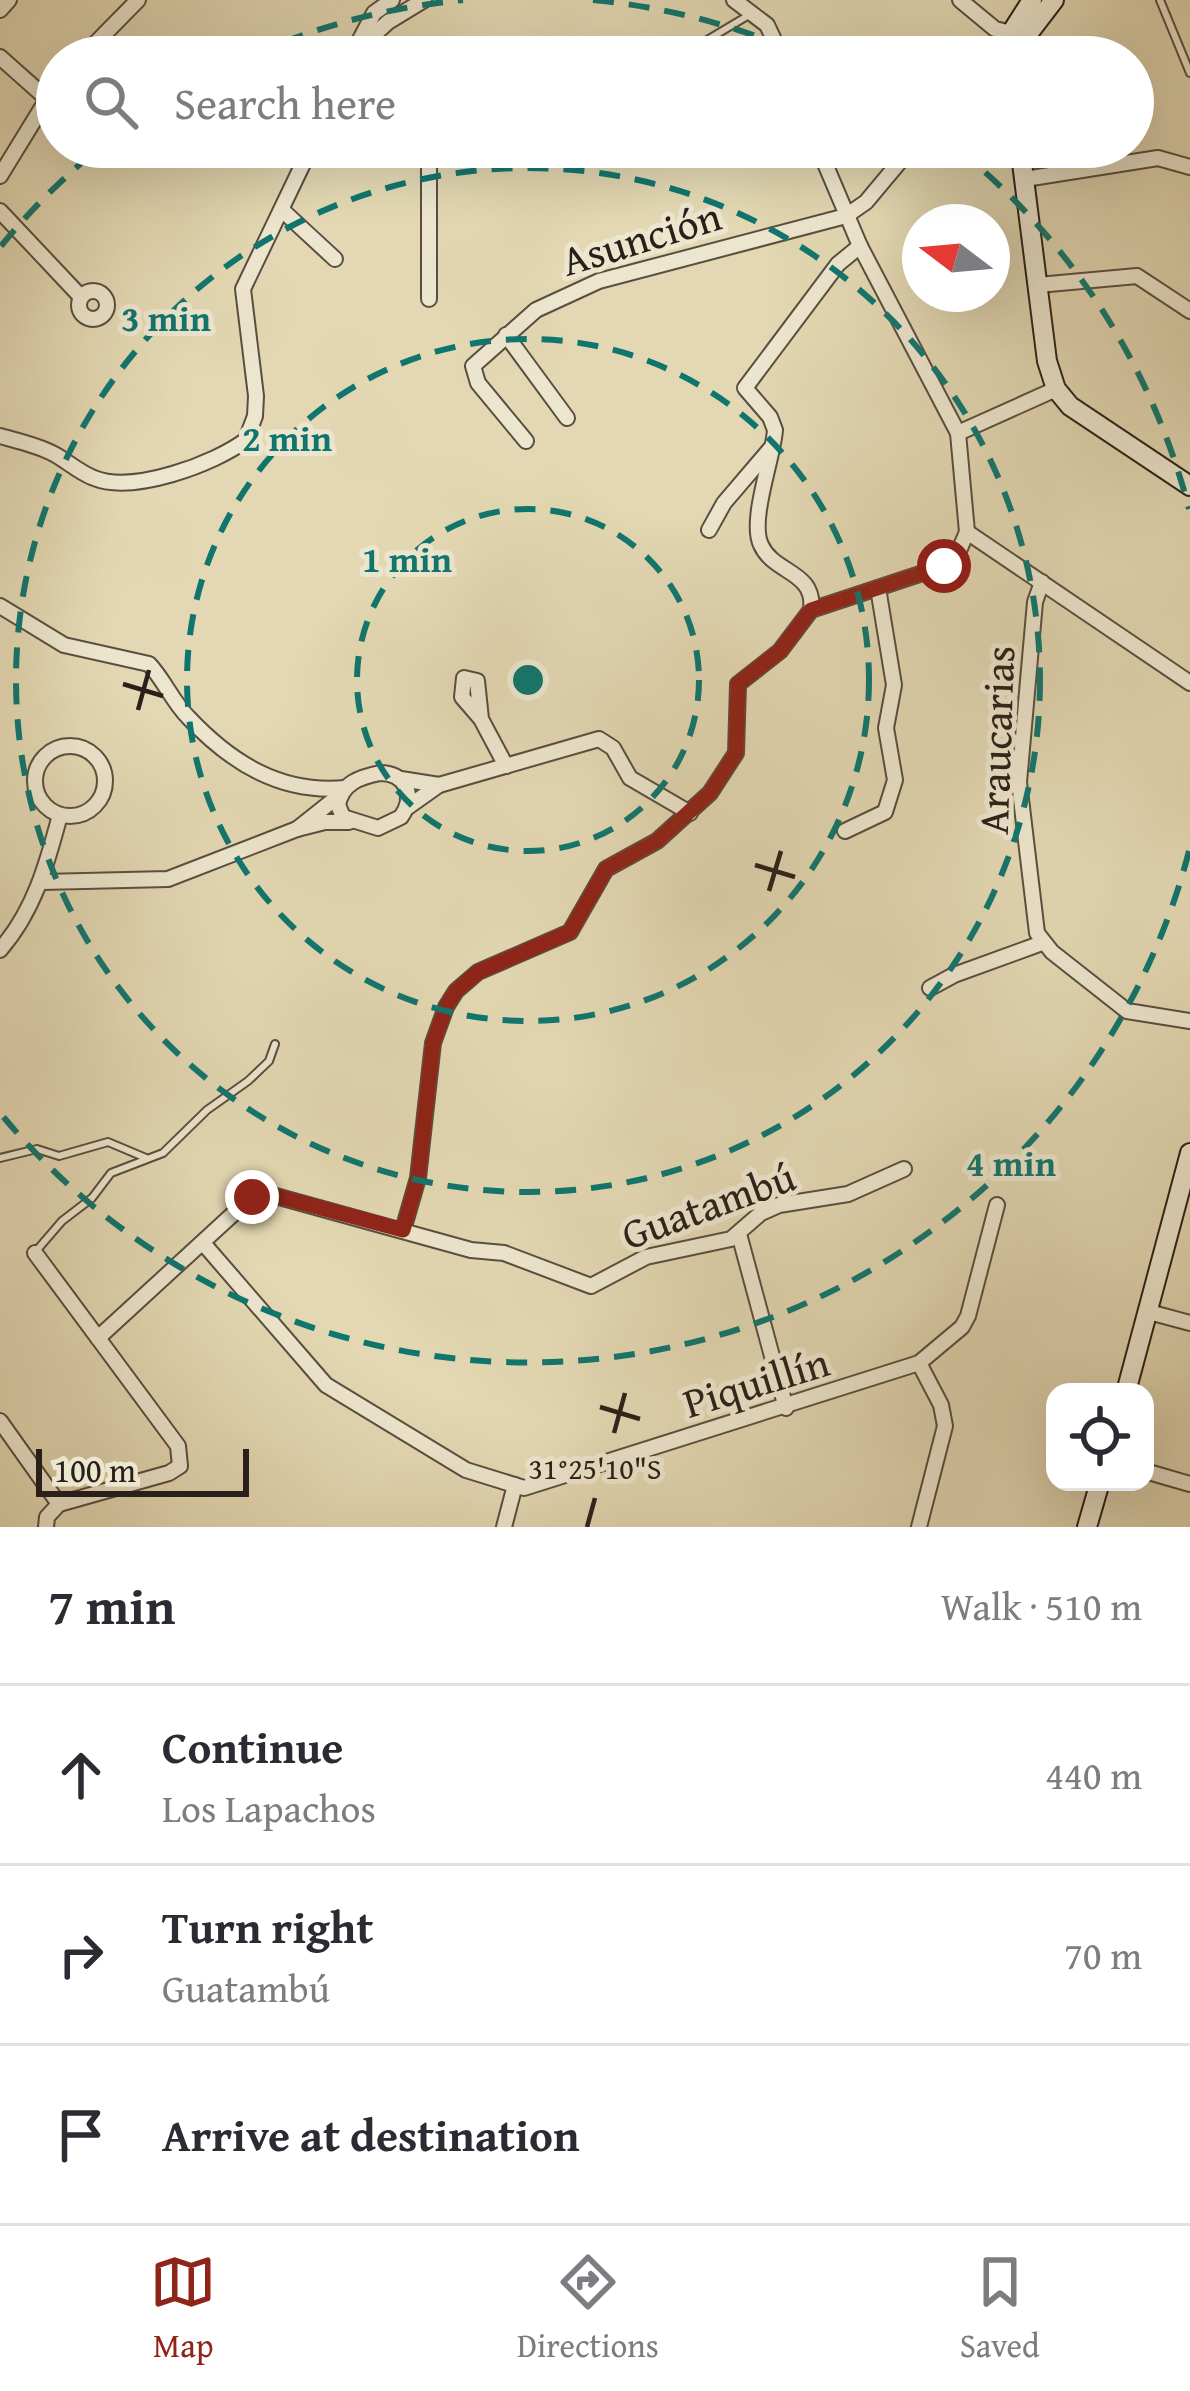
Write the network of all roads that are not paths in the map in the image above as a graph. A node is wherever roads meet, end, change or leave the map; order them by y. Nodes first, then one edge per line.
1 (9, 0) edge
2 (138, 0) edge
3 (392, 0) edge
4 (734, 0) edge
5 (960, 0) edge
6 (1032, 0) edge
7 (1054, 0) edge
8 (1160, 0) edge
9 (421, 1) edge
10 (0, 10) edge
11 (752, 14) junction
12 (103, 36) edge
13 (362, 36) edge
14 (375, 36) edge
15 (714, 36) edge
16 (774, 36) edge
17 (1001, 36) edge
18 (1016, 36) edge
19 (1026, 36) edge
20 (0, 57) edge
21 (1190, 73) edge
22 (36, 89) edge
23 (36, 115) edge
24 (1154, 159) edge
25 (1190, 167) edge
26 (301, 168) edge
27 (429, 168) edge
28 (827, 168) edge
29 (894, 168) edge
30 (1023, 168) edge
31 (1092, 168) edge
32 (0, 176) edge
33 (1025, 178) junction
34 (282, 210) junction
35 (0, 211) edge
36 (846, 216) junction
37 (860, 246) junction
38 (335, 259) dead end
39 (1038, 285) junction
40 (82, 297) dead end
41 (429, 299) dead end
42 (1190, 311) edge
43 (506, 335) junction
44 (1056, 389) junction
45 (567, 418) dead end
46 (958, 433) junction
47 (0, 436) edge
48 (526, 441) dead end
49 (774, 444) junction
50 (1190, 485) edge
51 (709, 530) dead end
52 (967, 532) junction
53 (1042, 582) junction
54 (878, 589) junction
55 (0, 606) edge
56 (811, 610) junction
57 (1190, 682) edge
58 (482, 719) dead end
59 (506, 766) junction
60 (401, 779) junction
61 (439, 784) junction
62 (307, 786) junction
63 (343, 791) junction
64 (408, 807) junction
65 (321, 813) junction
66 (690, 813) junction
67 (59, 815) junction
68 (353, 823) junction
69 (297, 830) junction
70 (845, 831) dead end
71 (42, 882) junction
72 (1042, 943) junction
73 (0, 950) edge
74 (930, 988) dead end
75 (1190, 1021) edge
76 (275, 1044) dead end
77 (0, 1158) edge
78 (1189, 1159) edge
79 (149, 1160) junction
80 (904, 1168) dead end
81 (997, 1205) dead end
82 (403, 1230) junction
83 (739, 1234) junction
84 (203, 1243) junction
85 (35, 1253) joint
86 (1149, 1312) junction
87 (1190, 1324) edge
88 (98, 1338) junction
89 (919, 1363) junction
90 (1129, 1383) edge
91 (786, 1408) junction
92 (0, 1421) edge
93 (1154, 1474) edge
94 (1190, 1484) edge
95 (515, 1485) junction
96 (1097, 1491) edge
97 (59, 1504) junction
98 (46, 1527) edge
99 (504, 1527) edge
100 (919, 1527) edge
101 (1087, 1527) edge

1 - 10 street
2 - 12 street
3 - 13 street
4 - 11 street
5 - 17 street
6 - 18 main road
7 - 19 main road
8 - 21 lane
9 - 14 street
11 - 15 lane
11 - 16 street
20 - 22 street
23 - 32 street
24 - 25 street
26 - 34 street
27 - 41 street
28 - 36 street
29 - 36 street, Asunción
30 - 33 main road
31 - 33 street
33 - 39 main road
34 - 38 street
34 - 47 street
35 - 40 street
36 - 37 street
36 - 43 street, Asunción
37 - 46 street
37 - 49 street
39 - 42 street
39 - 44 main road
43 - 45 street
43 - 48 street, Asunción
44 - 46 street
44 - 50 main road
46 - 52 street
49 - 51 street
49 - 56 street
52 - 53 street
52 - 54 street
53 - 57 street
53 - 72 street, Araucarias
54 - 56 street
54 - 70 street
55 - 62 street
56 - 66 street
58 - 59 street
59 - 61 street
59 - 66 street
60 - 61 street
60 - 63 street
60 - 64 street
61 - 64 street
62 - 63 street
62 - 65 street
63 - 65 street
63 - 68 street
64 - 68 street
65 - 69 street
66 - 82 street
67 - 67 street
67 - 71 street
68 - 69 street
69 - 71 street
71 - 73 street
72 - 74 street
72 - 75 street
76 - 79 lane
77 - 79 lane
78 - 86 main road
79 - 85 lane
80 - 83 street, Guatambú
81 - 89 street
82 - 83 street, Guatambú
82 - 84 street, Guatambú
83 - 91 street
84 - 88 street, Guatambú
84 - 95 street, Piquillín
85 - 88 street
86 - 87 street
86 - 90 main road
88 - 97 street
89 - 91 street, Piquillín
89 - 100 street
91 - 95 street, Piquillín
92 - 97 street
93 - 94 street
95 - 99 street
96 - 101 main road
97 - 98 street

